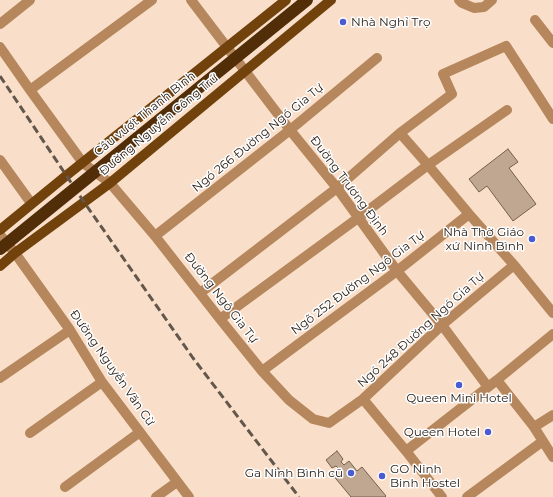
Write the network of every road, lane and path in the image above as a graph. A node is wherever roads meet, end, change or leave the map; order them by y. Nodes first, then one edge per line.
1 (30, 0) edge
2 (152, 0) edge
3 (191, 0) edge
4 (286, 0) edge
5 (307, 0) edge
6 (331, 0) edge
7 (459, 0) edge
8 (492, 0) edge
9 (535, 20) dead end
10 (0, 24) edge
11 (553, 44) edge
12 (0, 47) edge
13 (227, 47) junction
14 (377, 58) dead end
15 (244, 71) junction
16 (30, 90) junction
17 (507, 110) dead end
18 (553, 119) edge
19 (290, 130) junction
20 (400, 133) junction
21 (0, 160) edge
22 (83, 163) junction
23 (428, 165) junction
24 (110, 183) junction
25 (337, 188) junction
26 (32, 203) junction
27 (469, 214) junction
28 (358, 218) junction
29 (0, 230) edge
30 (0, 235) edge
31 (155, 236) junction
32 (0, 249) edge
33 (15, 253) junction
34 (514, 265) junction
35 (0, 266) edge
36 (397, 271) junction
37 (200, 293) junction
38 (553, 312) edge
39 (220, 319) junction
40 (442, 325) junction
41 (70, 330) junction
42 (553, 334) edge
43 (262, 371) junction
44 (0, 378) edge
45 (497, 380) junction
46 (102, 382) junction
47 (488, 387) junction
48 (364, 399) junction
49 (553, 415) edge
50 (534, 427) junction
51 (140, 432) junction
52 (30, 433) dead end
53 (543, 441) junction
54 (406, 451) junction
55 (553, 457) edge
56 (177, 482) junction
57 (65, 487) dead end
58 (156, 497) edge
59 (189, 497) edge
60 (442, 497) edge
61 (467, 497) edge

1 - 10 street
2 - 16 street
3 - 13 street, Đuờng Trương Định
4 - 13 main road, Đường Nguyễn Công Trứ
5 - 32 highway, Cầu vượt Thanh Bình, bridge
6 - 15 main road, Đường Nguyễn Công Trứ
7 - 8 street
9 - 11 street
12 - 16 street, Đường Ngô Gia Tự
13 - 15 street, Đuờng Trương Định
13 - 22 main road, Đường Nguyễn Công Trứ
14 - 19 street, Ngó 266 Đuờng Ngó Gia Tự
15 - 19 street, Đuờng Trương Định
15 - 24 main road, Đường Nguyễn Công Trứ
16 - 22 street, Đường Ngô Gia Tự
17 - 23 street
18 - 20 street
19 - 25 street, Đuờng Trương Định
19 - 31 street, Ngó 266 Đuờng Ngó Gia Tự
20 - 23 street
20 - 25 street
21 - 26 street
22 - 24 street, Đường Ngô Gia Tự
22 - 26 main road, Đường Nguyễn Công Trứ
23 - 27 street
23 - 28 street
24 - 31 street, Đường Ngô Gia Tự
24 - 33 main road, Đường Nguyễn Công Trứ
25 - 28 street, Đuờng Trương Định
25 - 37 street
26 - 29 main road, Đường Nguyễn Công Trứ
27 - 34 street
27 - 36 street, Ngõ 252 Đường Ngô Gia Tự
28 - 36 street, Đuờng Trương Định
28 - 39 street
30 - 33 street, Đường Nguyễn Văn Cừ
31 - 37 street, Đường Ngô Gia Tự
33 - 35 main road, Đường Nguyễn Công Trứ
33 - 41 street, Đường Nguyễn Văn Cừ
34 - 38 street
34 - 40 street, Ngó 248 Đuờng Ngó Gia Tự
36 - 40 street, Đuờng Trương Định
36 - 43 street, Ngõ 252 Đường Ngô Gia Tự
37 - 39 street, Đường Ngô Gia Tự
39 - 43 street, Đường Ngô Gia Tự
40 - 47 street, Đuờng Trương Định
40 - 48 street, Ngó 248 Đuờng Ngó Gia Tự
41 - 44 street
41 - 46 street, Đường Nguyễn Văn Cừ
42 - 45 street
43 - 48 street, Đường Ngô Gia Tự
45 - 47 street
45 - 50 street
46 - 51 street, Đường Nguyễn Văn Cừ
46 - 52 street
47 - 54 street
48 - 54 street
49 - 50 street
50 - 53 street
51 - 56 street, Đường Nguyễn Văn Cừ
51 - 57 street
53 - 55 street
53 - 61 street
54 - 60 street
56 - 58 street
56 - 59 street, Đường Nguyễn Văn Cừ

